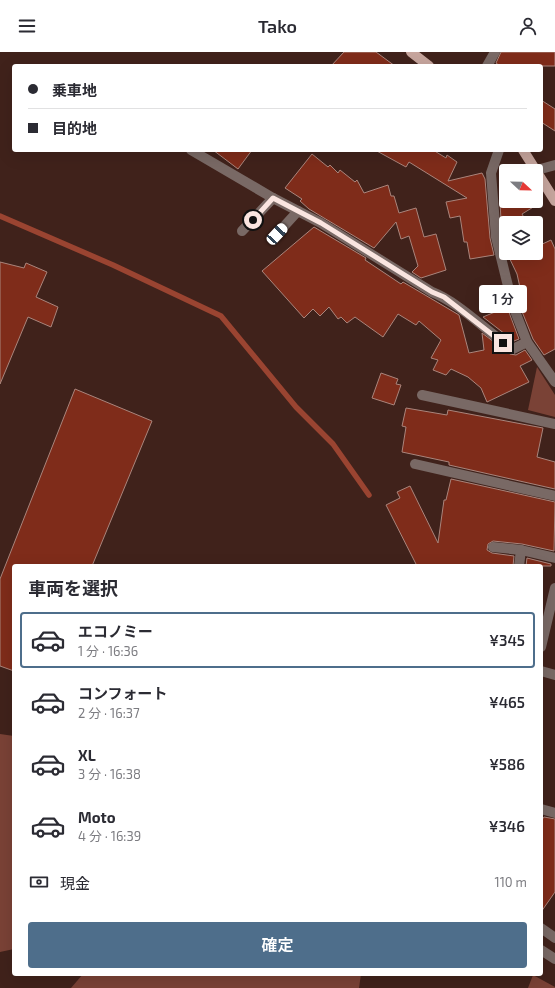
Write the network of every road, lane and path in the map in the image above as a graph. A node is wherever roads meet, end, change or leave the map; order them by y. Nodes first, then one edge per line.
1 (411, 52) edge
2 (495, 52) edge
3 (426, 64) edge
4 (488, 64) edge
5 (194, 152) edge
6 (498, 152) edge
7 (524, 152) edge
8 (533, 164) edge
9 (555, 165) edge
10 (543, 168) edge
11 (543, 180) edge
12 (273, 198) junction
13 (555, 201) edge
14 (298, 212) junction
15 (242, 231) dead end
16 (277, 234) dead end
17 (527, 342) junction
18 (555, 382) edge
19 (422, 395) dead end
20 (555, 424) edge
21 (415, 464) dead end
22 (555, 496) edge
23 (493, 547) dead end
24 (521, 550) junction
25 (555, 558) edge
26 (518, 564) edge
27 (555, 588) edge
28 (552, 614) edge
29 (543, 641) edge
30 (543, 672) edge
31 (555, 675) edge
32 (543, 810) edge
33 (555, 813) edge
34 (543, 929) edge
35 (555, 938) edge
36 (543, 951) edge
37 (555, 959) edge

1 - 3 main road
2 - 4 street
5 - 12 street
6 - 17 street
7 - 8 main road
9 - 10 street
11 - 13 main road
12 - 14 street
12 - 15 street
14 - 16 street
14 - 17 street
17 - 18 street
19 - 20 street
21 - 22 street
23 - 24 street
24 - 25 street
24 - 26 street
27 - 28 street
28 - 29 street
30 - 31 street
32 - 33 street
34 - 35 street
36 - 37 street

